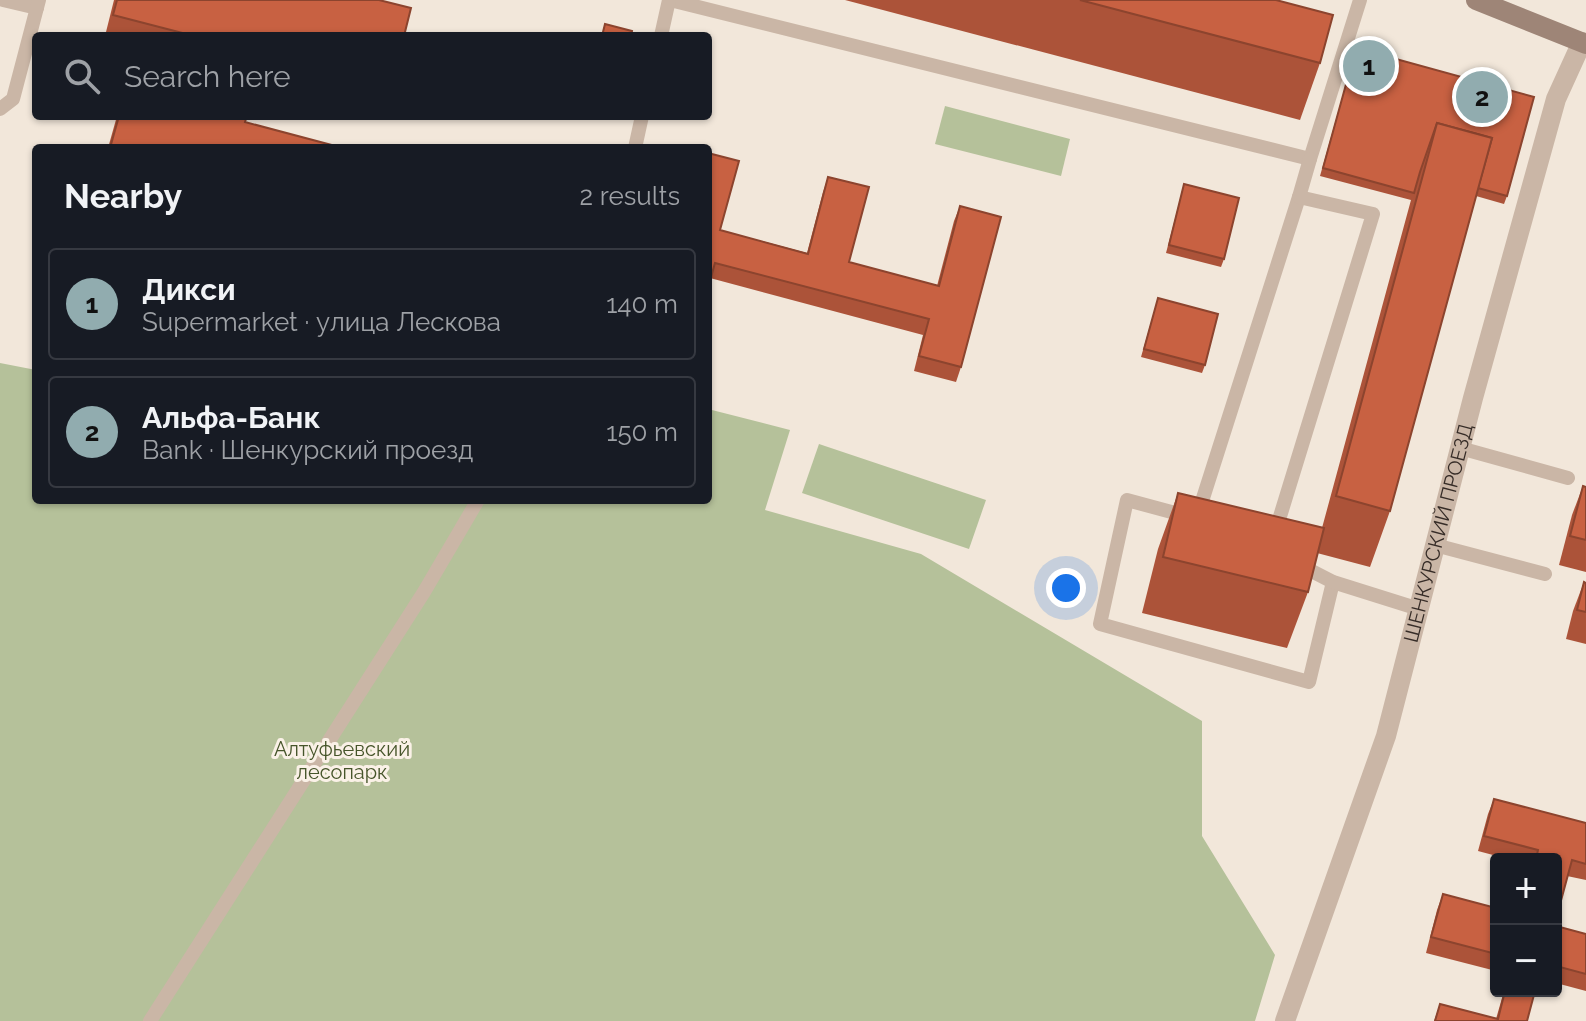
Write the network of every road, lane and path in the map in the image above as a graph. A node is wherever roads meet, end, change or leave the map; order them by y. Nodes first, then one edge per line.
1 (3, 0) edge
2 (670, 0) edge
3 (1360, 0) edge
4 (1480, 1) edge
5 (38, 4) edge
6 (662, 32) edge
7 (1584, 43) edge
8 (0, 109) edge
9 (641, 120) edge
10 (636, 144) edge
11 (1310, 159) junction
12 (1299, 197) junction
13 (1460, 448) junction
14 (1568, 478) dead end
15 (476, 504) edge
16 (1197, 519) junction
17 (1212, 523) edge
18 (1258, 535) edge
19 (1273, 539) junction
20 (1435, 545) junction
21 (1545, 574) dead end
22 (1333, 582) junction
23 (1419, 609) junction
24 (150, 1021) edge
25 (1285, 1021) edge

1 - 5 lane
2 - 6 lane
2 - 11 lane
3 - 11 lane
4 - 7 main road
5 - 8 lane
7 - 13 street, ШЕНКУРСКИЙ ПРОЕЗД
9 - 10 lane
11 - 12 lane
12 - 16 lane
12 - 19 lane
13 - 14 lane
13 - 20 street, ШЕНКУРСКИЙ ПРОЕЗД
15 - 24 lane
16 - 17 lane
16 - 22 lane
18 - 19 lane
19 - 22 lane
20 - 21 lane
20 - 23 street, ШЕНКУРСКИЙ ПРОЕЗД
22 - 23 lane
23 - 25 street, ШЕНКУРСКИЙ ПРОЕЗД

